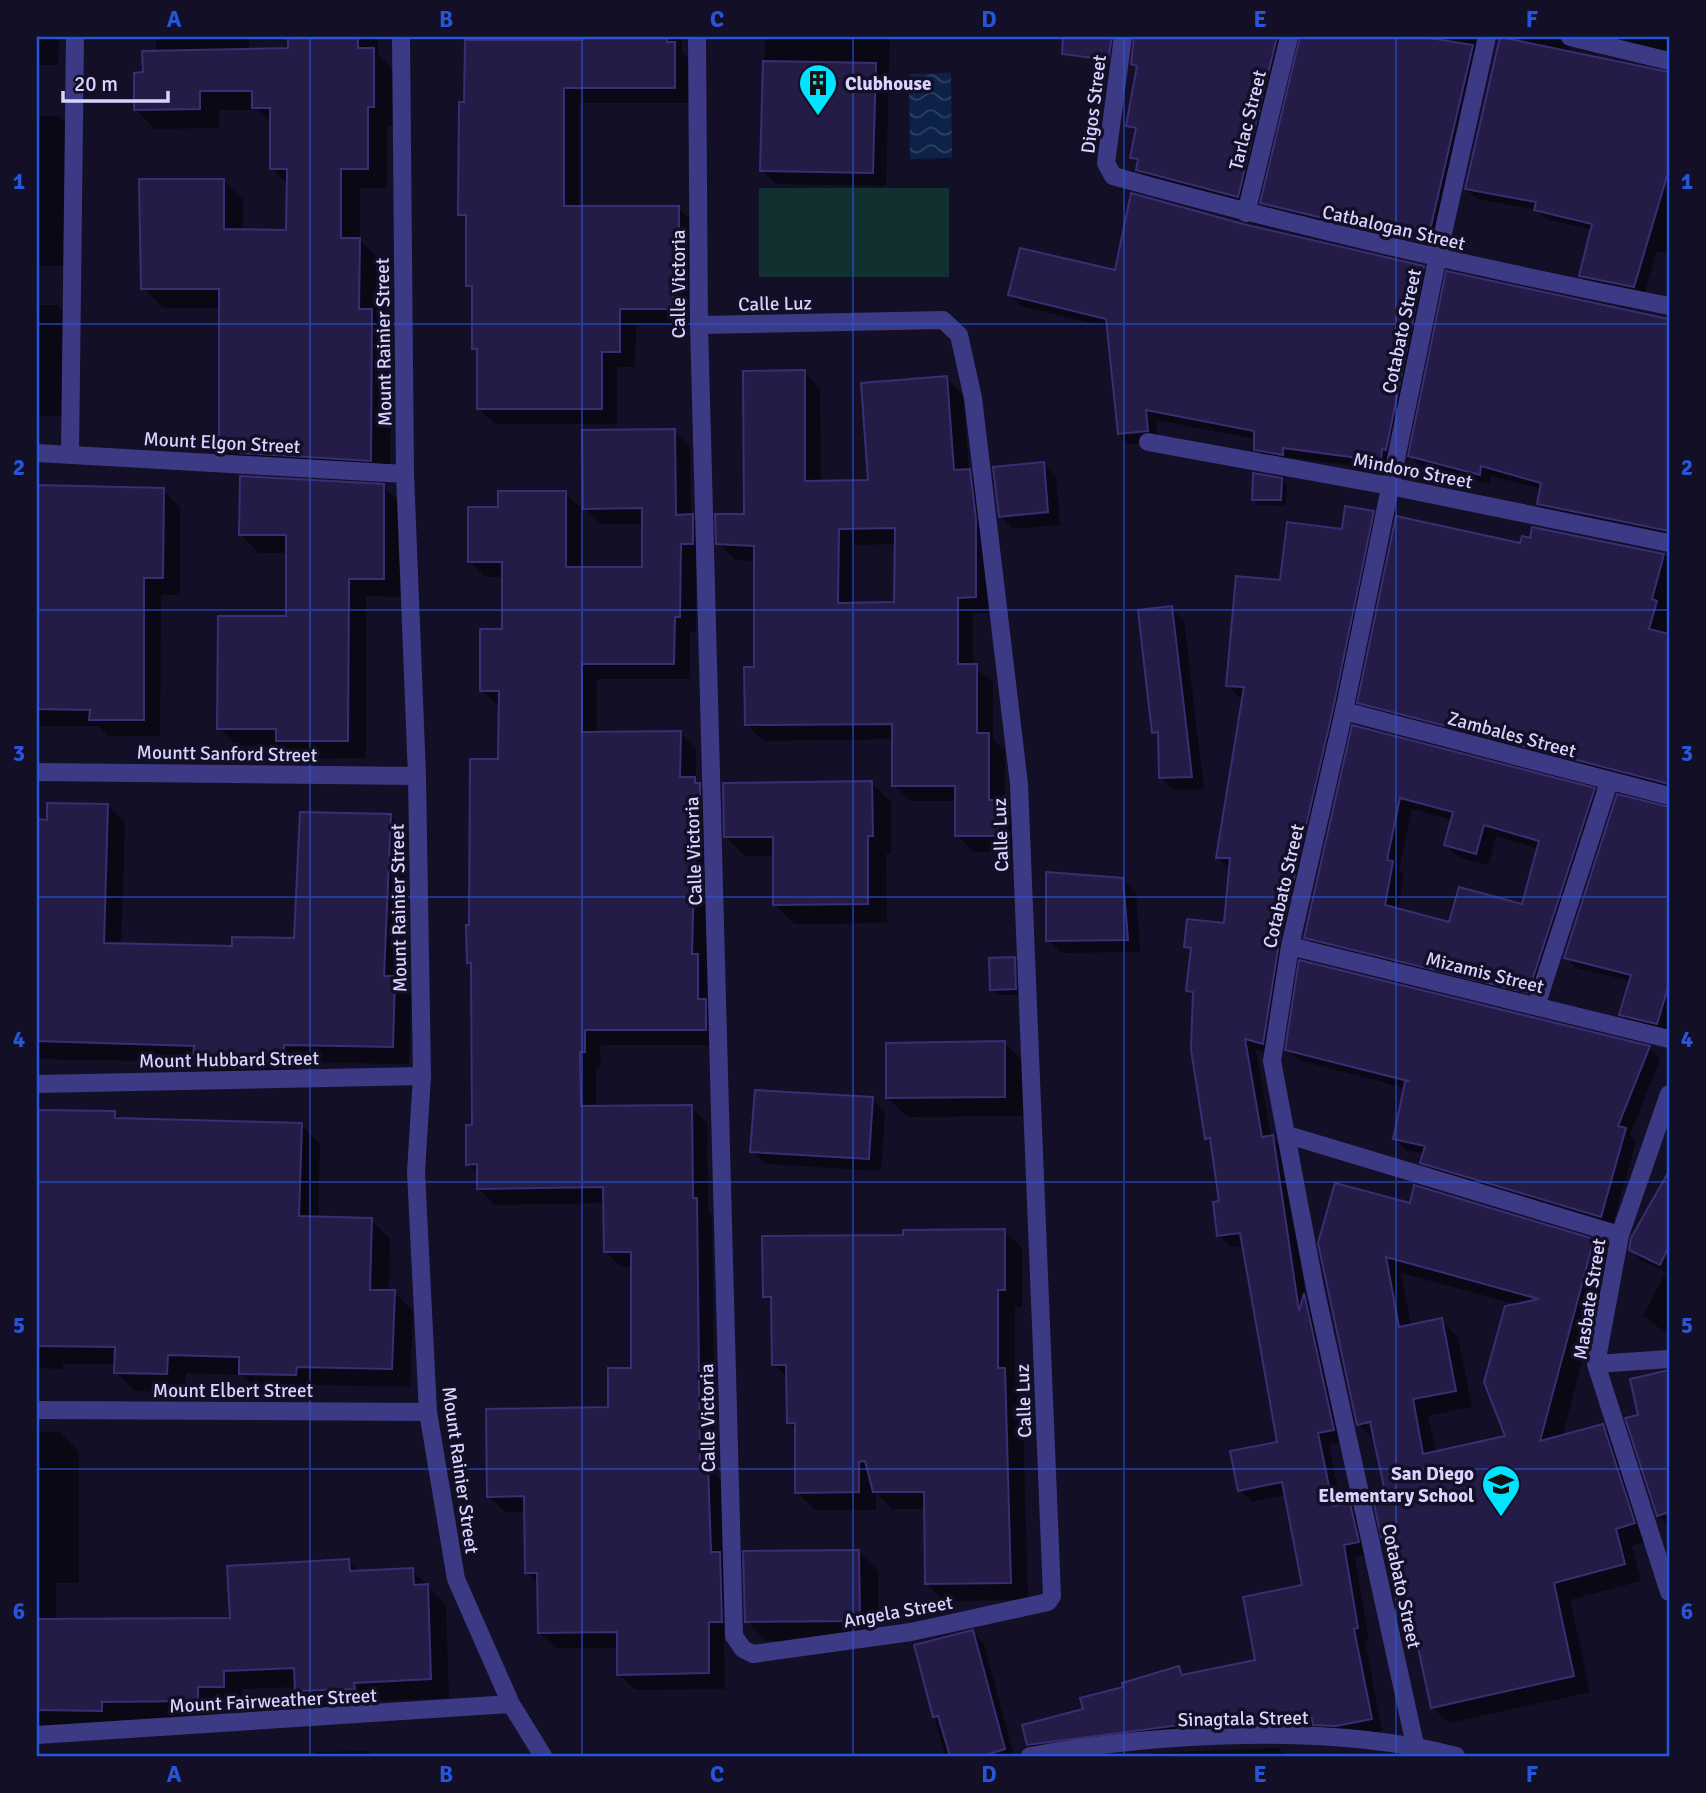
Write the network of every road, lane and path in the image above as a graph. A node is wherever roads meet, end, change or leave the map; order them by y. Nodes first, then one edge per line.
1 (75, 37) edge
2 (401, 37) edge
3 (697, 37) edge
4 (1123, 37) edge
5 (1289, 37) edge
6 (1487, 37) edge
7 (1570, 37) edge
8 (1669, 61) edge
9 (1113, 176) joint
10 (1246, 213) junction
11 (1437, 260) junction
12 (1669, 306) edge
13 (699, 325) junction
14 (1148, 442) dead end
15 (37, 453) edge
16 (69, 454) junction
17 (405, 474) junction
18 (1390, 486) junction
19 (1669, 543) edge
20 (1345, 711) junction
21 (37, 772) edge
22 (417, 776) junction
23 (1609, 782) junction
24 (1669, 796) edge
25 (1290, 946) junction
26 (1536, 1006) junction
27 (1669, 1039) edge
28 (422, 1076) junction
29 (37, 1084) edge
30 (1669, 1094) edge
31 (1288, 1135) junction
32 (1620, 1235) junction
33 (1669, 1359) edge
34 (1596, 1364) junction
35 (37, 1410) edge
36 (428, 1412) junction
37 (1669, 1592) edge
38 (1048, 1602) joint
39 (754, 1654) joint
40 (511, 1704) junction
41 (37, 1735) edge
42 (1415, 1745) junction
43 (543, 1756) edge
44 (1030, 1756) edge
45 (1456, 1756) edge

1 - 16 street
2 - 17 street, Mount Rainier Street
3 - 13 street, Calle Victoria
4 - 9 street, Digos Street
5 - 10 street, Tarlac Street
6 - 11 street, Cotabato Street
7 - 8 street
9 - 10 street, Catbalogan Street
10 - 11 street, Catbalogan Street
11 - 12 street, Catbalogan Street
11 - 18 street, Cotabato Street
13 - 38 street, Calle Luz
13 - 39 street, Calle Victoria
14 - 18 street, Mindoro Street
15 - 16 street, Mount Elgon Street
16 - 17 street, Mount Elgon Street
17 - 22 street, Mount Rainier Street
18 - 19 street, Mindoro Street
18 - 20 street, Cotabato Street
20 - 23 street, Zambales Street
20 - 25 street, Cotabato Street
21 - 22 street, Mountt Sanford Street
22 - 28 street, Mount Rainier Street
23 - 24 street, Zambales Street
23 - 26 street
25 - 26 street, Mizamis Street
25 - 31 street, Cotabato Street
26 - 27 street, Mizamis Street
28 - 29 street, Mount Hubbard Street
28 - 36 street, Mount Rainier Street
30 - 32 street, Masbate Street
31 - 32 street
31 - 42 street, Cotabato Street
32 - 34 street, Masbate Street
33 - 34 street
34 - 37 street, Masbate Street
35 - 36 street, Mount Elbert Street
36 - 40 street, Mount Rainier Street
38 - 39 street, Angela Street
40 - 41 street, Mount Fairweather Street
40 - 43 street, Mount Rainier Street
42 - 44 street, Sinagtala Street
42 - 45 street, Sinagtala Street

